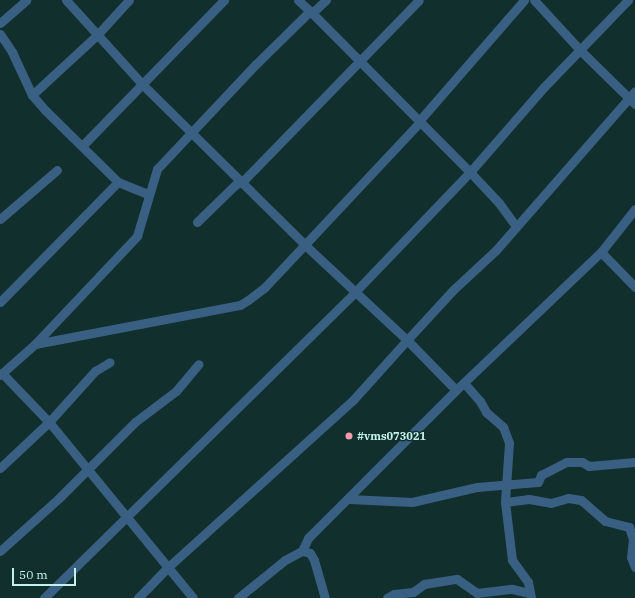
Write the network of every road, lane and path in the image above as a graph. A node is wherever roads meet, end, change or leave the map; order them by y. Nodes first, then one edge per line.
1 (26, 0) edge
2 (66, 0) edge
3 (129, 0) edge
4 (224, 0) edge
5 (298, 0) edge
6 (326, 0) edge
7 (419, 0) edge
8 (524, 0) edge
9 (534, 0) edge
10 (628, 0) edge
11 (311, 12) junction
12 (0, 23) edge
13 (0, 34) edge
14 (98, 34) junction
15 (580, 50) junction
16 (359, 63) junction
17 (143, 85) junction
18 (32, 95) junction
19 (633, 98) edge
20 (420, 122) junction
21 (192, 131) junction
22 (82, 146) junction
23 (57, 170) dead end
24 (470, 172) junction
25 (243, 181) junction
26 (118, 182) junction
27 (148, 194) junction
28 (635, 211) edge
29 (0, 219) edge
30 (197, 222) dead end
31 (515, 225) junction
32 (305, 245) junction
33 (601, 252) junction
34 (635, 287) edge
35 (355, 292) junction
36 (0, 302) edge
37 (407, 340) junction
38 (35, 344) junction
39 (110, 362) dead end
40 (199, 364) dead end
41 (1, 374) edge
42 (465, 384) junction
43 (456, 390) junction
44 (49, 422) junction
45 (635, 462) edge
46 (0, 468) edge
47 (85, 469) junction
48 (507, 486) junction
49 (349, 499) junction
50 (505, 502) junction
51 (126, 518) junction
52 (0, 551) edge
53 (302, 551) junction
54 (169, 566) junction
55 (635, 568) edge
56 (531, 595) edge
57 (44, 598) edge
58 (138, 598) edge
59 (192, 598) edge
60 (238, 598) edge
61 (325, 598) edge
62 (387, 598) edge

1 - 12 street
2 - 14 street
3 - 14 street
4 - 17 street
5 - 11 street
6 - 11 street
7 - 16 street
8 - 20 street
9 - 15 street
10 - 15 street
11 - 16 street
11 - 21 street
13 - 18 street
14 - 17 street
14 - 18 street
15 - 19 street
15 - 24 street
16 - 20 street
16 - 25 street
17 - 21 street
17 - 22 street
18 - 22 street
19 - 31 street
20 - 24 street
20 - 32 street
21 - 25 street
21 - 27 street
22 - 26 street
23 - 29 street
24 - 31 street
24 - 35 street
25 - 30 street
25 - 32 street
26 - 27 street
26 - 36 street
27 - 38 street
28 - 33 street
31 - 37 street
32 - 35 street
32 - 38 street
33 - 34 street
33 - 42 street
35 - 37 street
35 - 51 street
37 - 43 street
37 - 54 street
38 - 41 street
39 - 44 street
40 - 47 street
41 - 44 street
42 - 43 street
42 - 48 street
43 - 49 street
44 - 46 street
44 - 47 street
45 - 48 street
47 - 51 street
47 - 52 street
48 - 49 street
48 - 50 street
49 - 53 street
50 - 55 street
50 - 56 street
51 - 54 street
51 - 57 street
53 - 60 street
53 - 61 street
54 - 58 street
54 - 59 street
56 - 62 street

